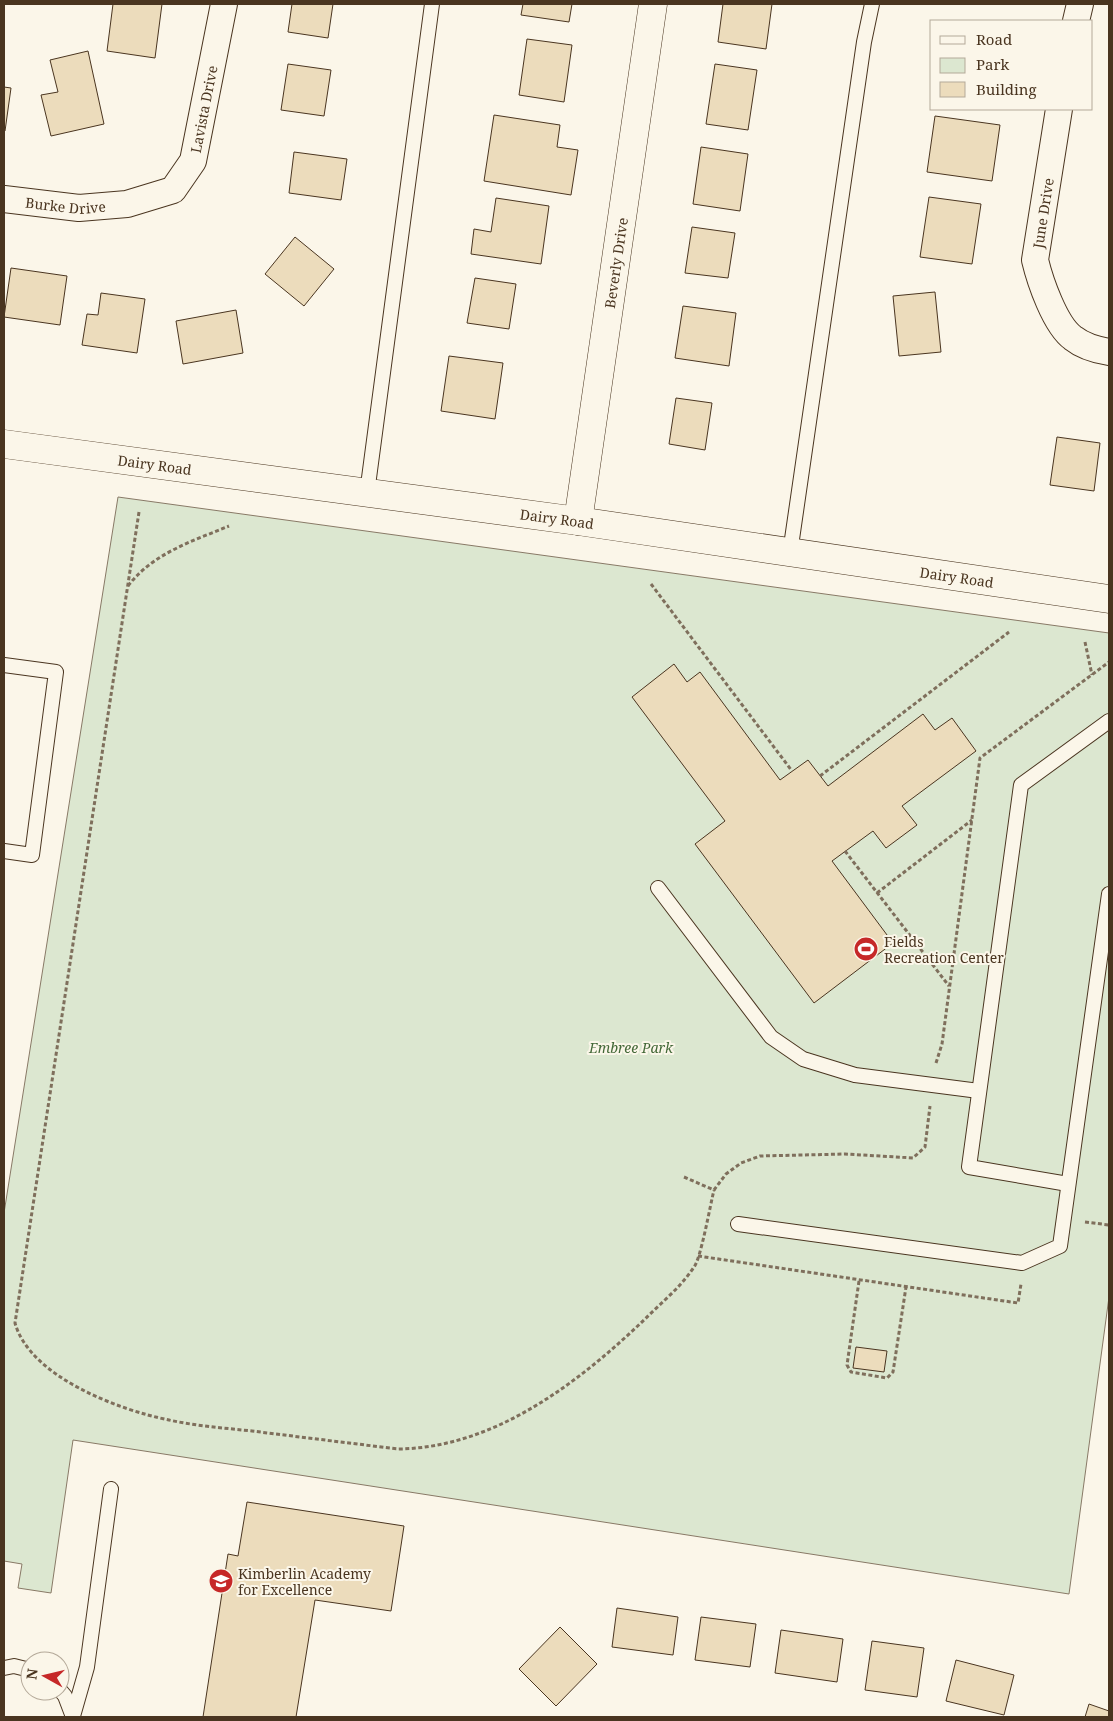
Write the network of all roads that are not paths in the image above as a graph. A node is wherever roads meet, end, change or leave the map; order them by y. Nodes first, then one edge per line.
1 (224, 4) edge
2 (432, 4) edge
3 (653, 4) edge
4 (872, 4) edge
5 (1080, 4) edge
6 (1076, 20) edge
7 (1058, 110) edge
8 (4, 199) edge
9 (128, 204) joint
10 (1109, 352) edge
11 (4, 444) edge
12 (367, 493) junction
13 (578, 521) junction
14 (790, 552) junction
15 (1109, 599) edge
16 (4, 665) edge
17 (1109, 721) edge
18 (4, 851) edge
19 (658, 888) dead end
20 (1109, 894) edge
21 (979, 1092) junction
22 (1068, 1184) junction
23 (738, 1224) dead end
24 (111, 1489) dead end
25 (4, 1668) edge
26 (20, 1668) edge
27 (67, 1701) edge
28 (73, 1716) edge

1 - 9 street, Lavista Drive
2 - 12 lane
3 - 13 street, Beverly Drive
4 - 14 lane
5 - 6 street
7 - 10 street, June Drive
8 - 9 street, Burke Drive
11 - 12 street, Dairy Road
12 - 13 street, Dairy Road
13 - 14 street, Dairy Road
14 - 15 street, Dairy Road
16 - 18 lane
17 - 21 lane
19 - 21 lane
20 - 22 lane
21 - 22 lane
22 - 23 lane
24 - 28 lane
25 - 26 lane
27 - 28 lane

